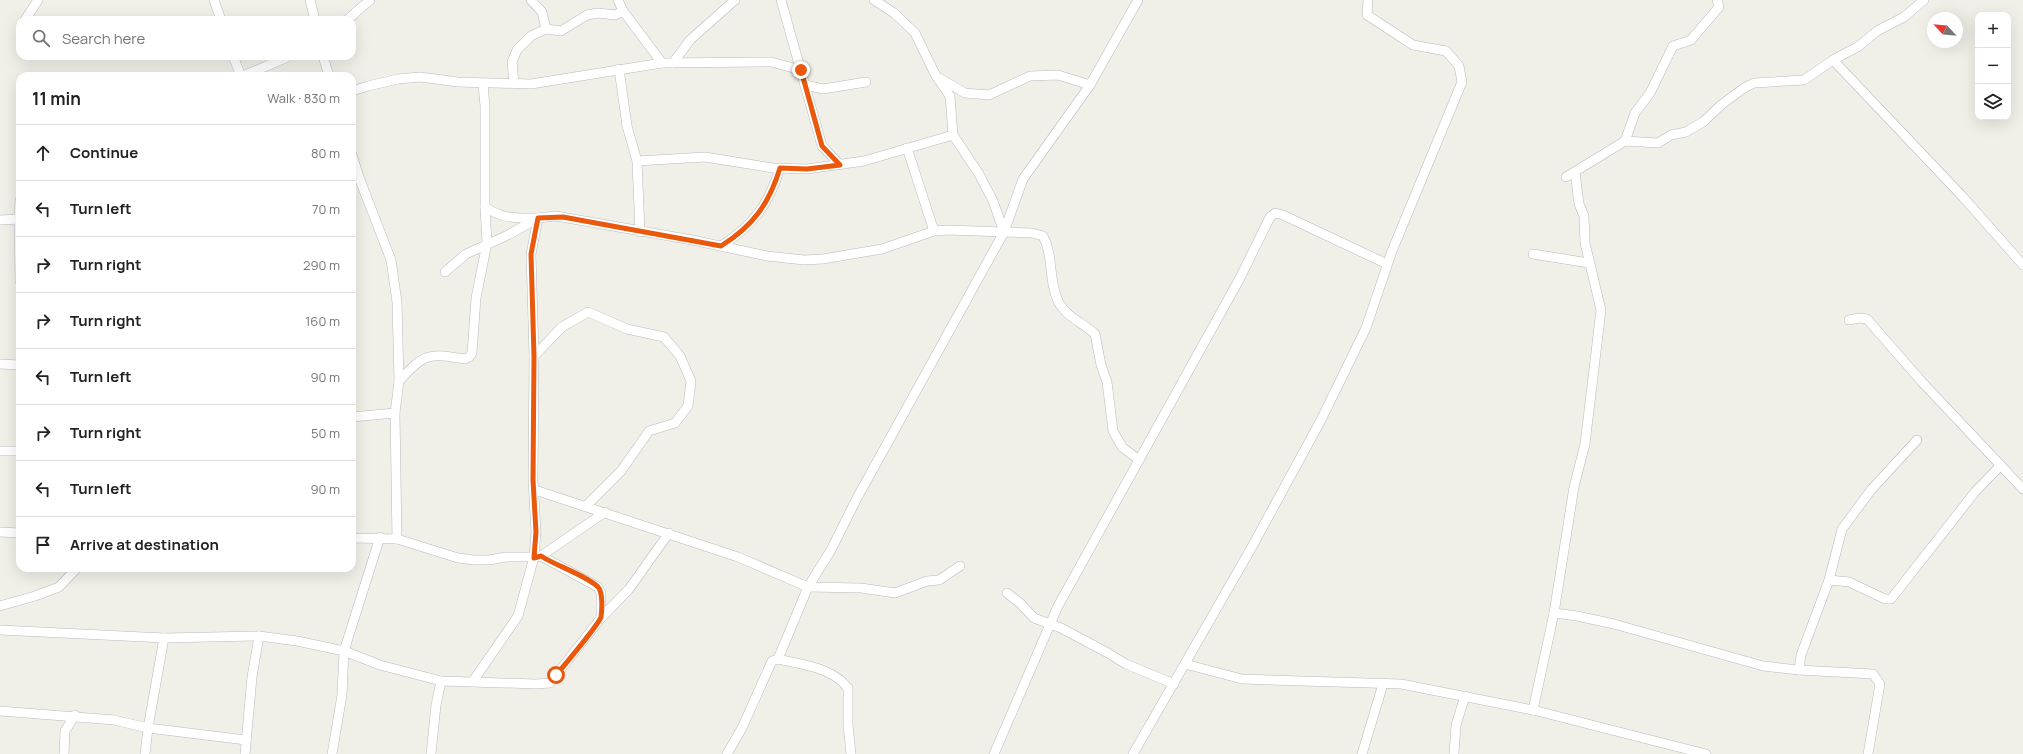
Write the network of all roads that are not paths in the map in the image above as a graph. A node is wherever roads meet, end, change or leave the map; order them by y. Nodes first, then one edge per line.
1 (38, 0) edge
2 (214, 0) edge
3 (310, 0) edge
4 (370, 0) edge
5 (531, 0) edge
6 (618, 0) edge
7 (735, 0) edge
8 (781, 0) edge
9 (874, 0) edge
10 (1138, 0) edge
11 (1368, 0) edge
12 (1717, 0) edge
13 (1924, 0) edge
14 (623, 11) junction
15 (25, 16) edge
16 (220, 16) edge
17 (314, 16) edge
18 (352, 16) edge
19 (546, 29) junction
20 (235, 60) edge
21 (280, 60) edge
22 (324, 60) edge
23 (1833, 60) junction
24 (662, 63) junction
25 (673, 63) junction
26 (619, 69) junction
27 (801, 70) junction
28 (240, 72) edge
29 (252, 72) edge
30 (328, 72) edge
31 (936, 76) junction
32 (866, 82) dead end
33 (514, 83) junction
34 (483, 84) junction
35 (805, 85) junction
36 (1090, 85) junction
37 (356, 90) edge
38 (953, 135) junction
39 (1625, 141) junction
40 (907, 148) junction
41 (637, 161) junction
42 (840, 165) junction
43 (780, 168) junction
44 (1575, 172) junction
45 (1566, 177) dead end
46 (356, 182) edge
47 (485, 206) junction
48 (538, 218) junction
49 (16, 219) edge
50 (0, 220) edge
51 (640, 232) junction
52 (934, 232) junction
53 (1004, 232) junction
54 (487, 243) junction
55 (721, 246) junction
56 (1533, 254) dead end
57 (1589, 263) junction
58 (1387, 264) junction
59 (2023, 265) edge
60 (445, 272) dead end
61 (1849, 320) dead end
62 (534, 356) junction
63 (0, 364) edge
64 (16, 365) edge
65 (399, 380) junction
66 (395, 413) junction
67 (356, 417) edge
68 (1917, 440) dead end
69 (0, 451) edge
70 (16, 451) edge
71 (1139, 460) junction
72 (2000, 466) junction
73 (534, 490) junction
74 (2023, 490) edge
75 (586, 506) junction
76 (605, 512) junction
77 (0, 532) edge
78 (16, 532) edge
79 (669, 533) junction
80 (380, 537) junction
81 (356, 538) edge
82 (397, 539) junction
83 (537, 557) junction
84 (960, 566) dead end
85 (73, 572) edge
86 (1829, 580) junction
87 (808, 587) junction
88 (1007, 593) dead end
89 (0, 606) edge
90 (1554, 613) junction
91 (601, 618) junction
92 (1050, 624) junction
93 (0, 630) edge
94 (259, 636) junction
95 (164, 638) junction
96 (344, 651) junction
97 (778, 659) junction
98 (1185, 664) junction
99 (1799, 670) junction
100 (441, 681) junction
101 (473, 681) junction
102 (1174, 684) junction
103 (1383, 684) junction
104 (1465, 696) junction
105 (1533, 710) junction
106 (0, 711) edge
107 (75, 715) junction
108 (148, 728) junction
109 (246, 740) junction
110 (64, 754) edge
111 (145, 754) edge
112 (245, 754) edge
113 (332, 754) edge
114 (431, 754) edge
115 (727, 754) edge
116 (851, 754) edge
117 (994, 754) edge
118 (1133, 754) edge
119 (1362, 754) edge
120 (1454, 754) edge
121 (1706, 754) edge
122 (1868, 754) edge

1 - 15 street
2 - 16 street
3 - 17 street
4 - 18 street
5 - 19 street
6 - 14 street
7 - 25 street
8 - 27 street
9 - 31 street
10 - 36 street
11 - 58 street
12 - 39 street
13 - 23 street
14 - 19 street
14 - 24 street
19 - 33 street
20 - 28 street
21 - 29 street
22 - 30 street
23 - 39 street
23 - 59 street
24 - 25 street
24 - 26 street
25 - 27 street
26 - 33 street
26 - 41 street
27 - 35 street
31 - 36 street
31 - 38 street
32 - 35 street
33 - 34 street
34 - 37 street
34 - 47 street
35 - 42 street
36 - 53 street
38 - 40 street
38 - 53 street
39 - 44 street
40 - 42 street
40 - 52 street
41 - 43 street
41 - 51 street
42 - 43 street
43 - 55 street
44 - 45 street
44 - 57 street
46 - 65 street
47 - 48 street
47 - 54 street
48 - 51 street
48 - 54 street
48 - 62 street
49 - 50 street
51 - 55 street
52 - 53 street
52 - 55 street
53 - 71 street
53 - 87 street
54 - 60 street
54 - 65 street
56 - 57 street
57 - 90 street
58 - 71 street
58 - 98 street
61 - 72 street
62 - 73 street
62 - 75 street
63 - 64 street
65 - 66 street
66 - 67 street
66 - 82 street
68 - 86 street
69 - 70 street
71 - 92 street
72 - 74 street
72 - 86 street
73 - 75 street
73 - 83 street
75 - 76 street
76 - 79 street
76 - 83 street
77 - 78 street
79 - 87 street
79 - 91 street
80 - 81 street
80 - 82 street
80 - 96 street
82 - 83 street
83 - 91 street
83 - 101 street
84 - 87 street
85 - 89 street
86 - 99 street
87 - 97 street
88 - 92 street
90 - 99 street
90 - 105 street
91 - 101 street
92 - 102 street
92 - 117 street
93 - 95 street
94 - 95 street
94 - 96 street
94 - 109 street
95 - 108 street
96 - 100 street
96 - 113 street
97 - 115 street
97 - 116 street
98 - 102 street
98 - 103 street
99 - 122 street
100 - 101 street
100 - 114 street
102 - 118 street
103 - 104 street
103 - 119 street
104 - 105 street
104 - 120 street
105 - 121 street
106 - 107 street
107 - 108 street
107 - 110 street
108 - 109 street
108 - 111 street
109 - 112 street

